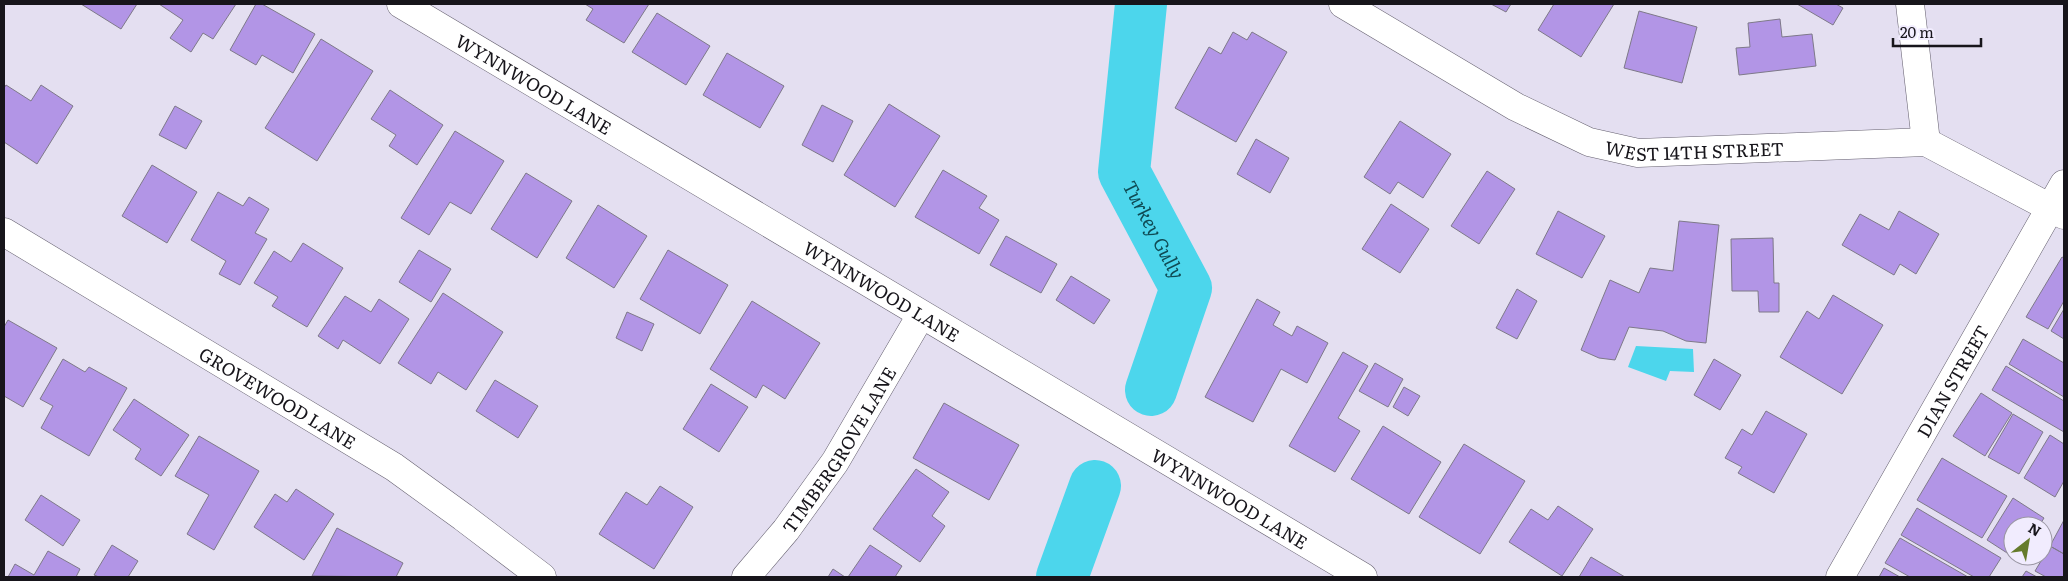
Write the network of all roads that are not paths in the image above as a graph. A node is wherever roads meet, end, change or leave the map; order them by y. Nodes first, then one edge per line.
1 (401, 4) edge
2 (1343, 4) edge
3 (1910, 4) edge
4 (1926, 142) junction
5 (2064, 184) edge
6 (2058, 211) edge
7 (4, 232) edge
8 (920, 315) junction
9 (542, 577) edge
10 (746, 577) edge
11 (1363, 577) edge
12 (1840, 577) edge

1 - 8 street, WYNNWOOD LANE
2 - 4 street, WEST 14TH STREET
3 - 4 street
4 - 6 street
5 - 6 street, DIAN STREET
6 - 12 street, DIAN STREET
7 - 9 street, GROVEWOOD LANE
8 - 10 street, TIMBERGROVE LANE
8 - 11 street, WYNNWOOD LANE

